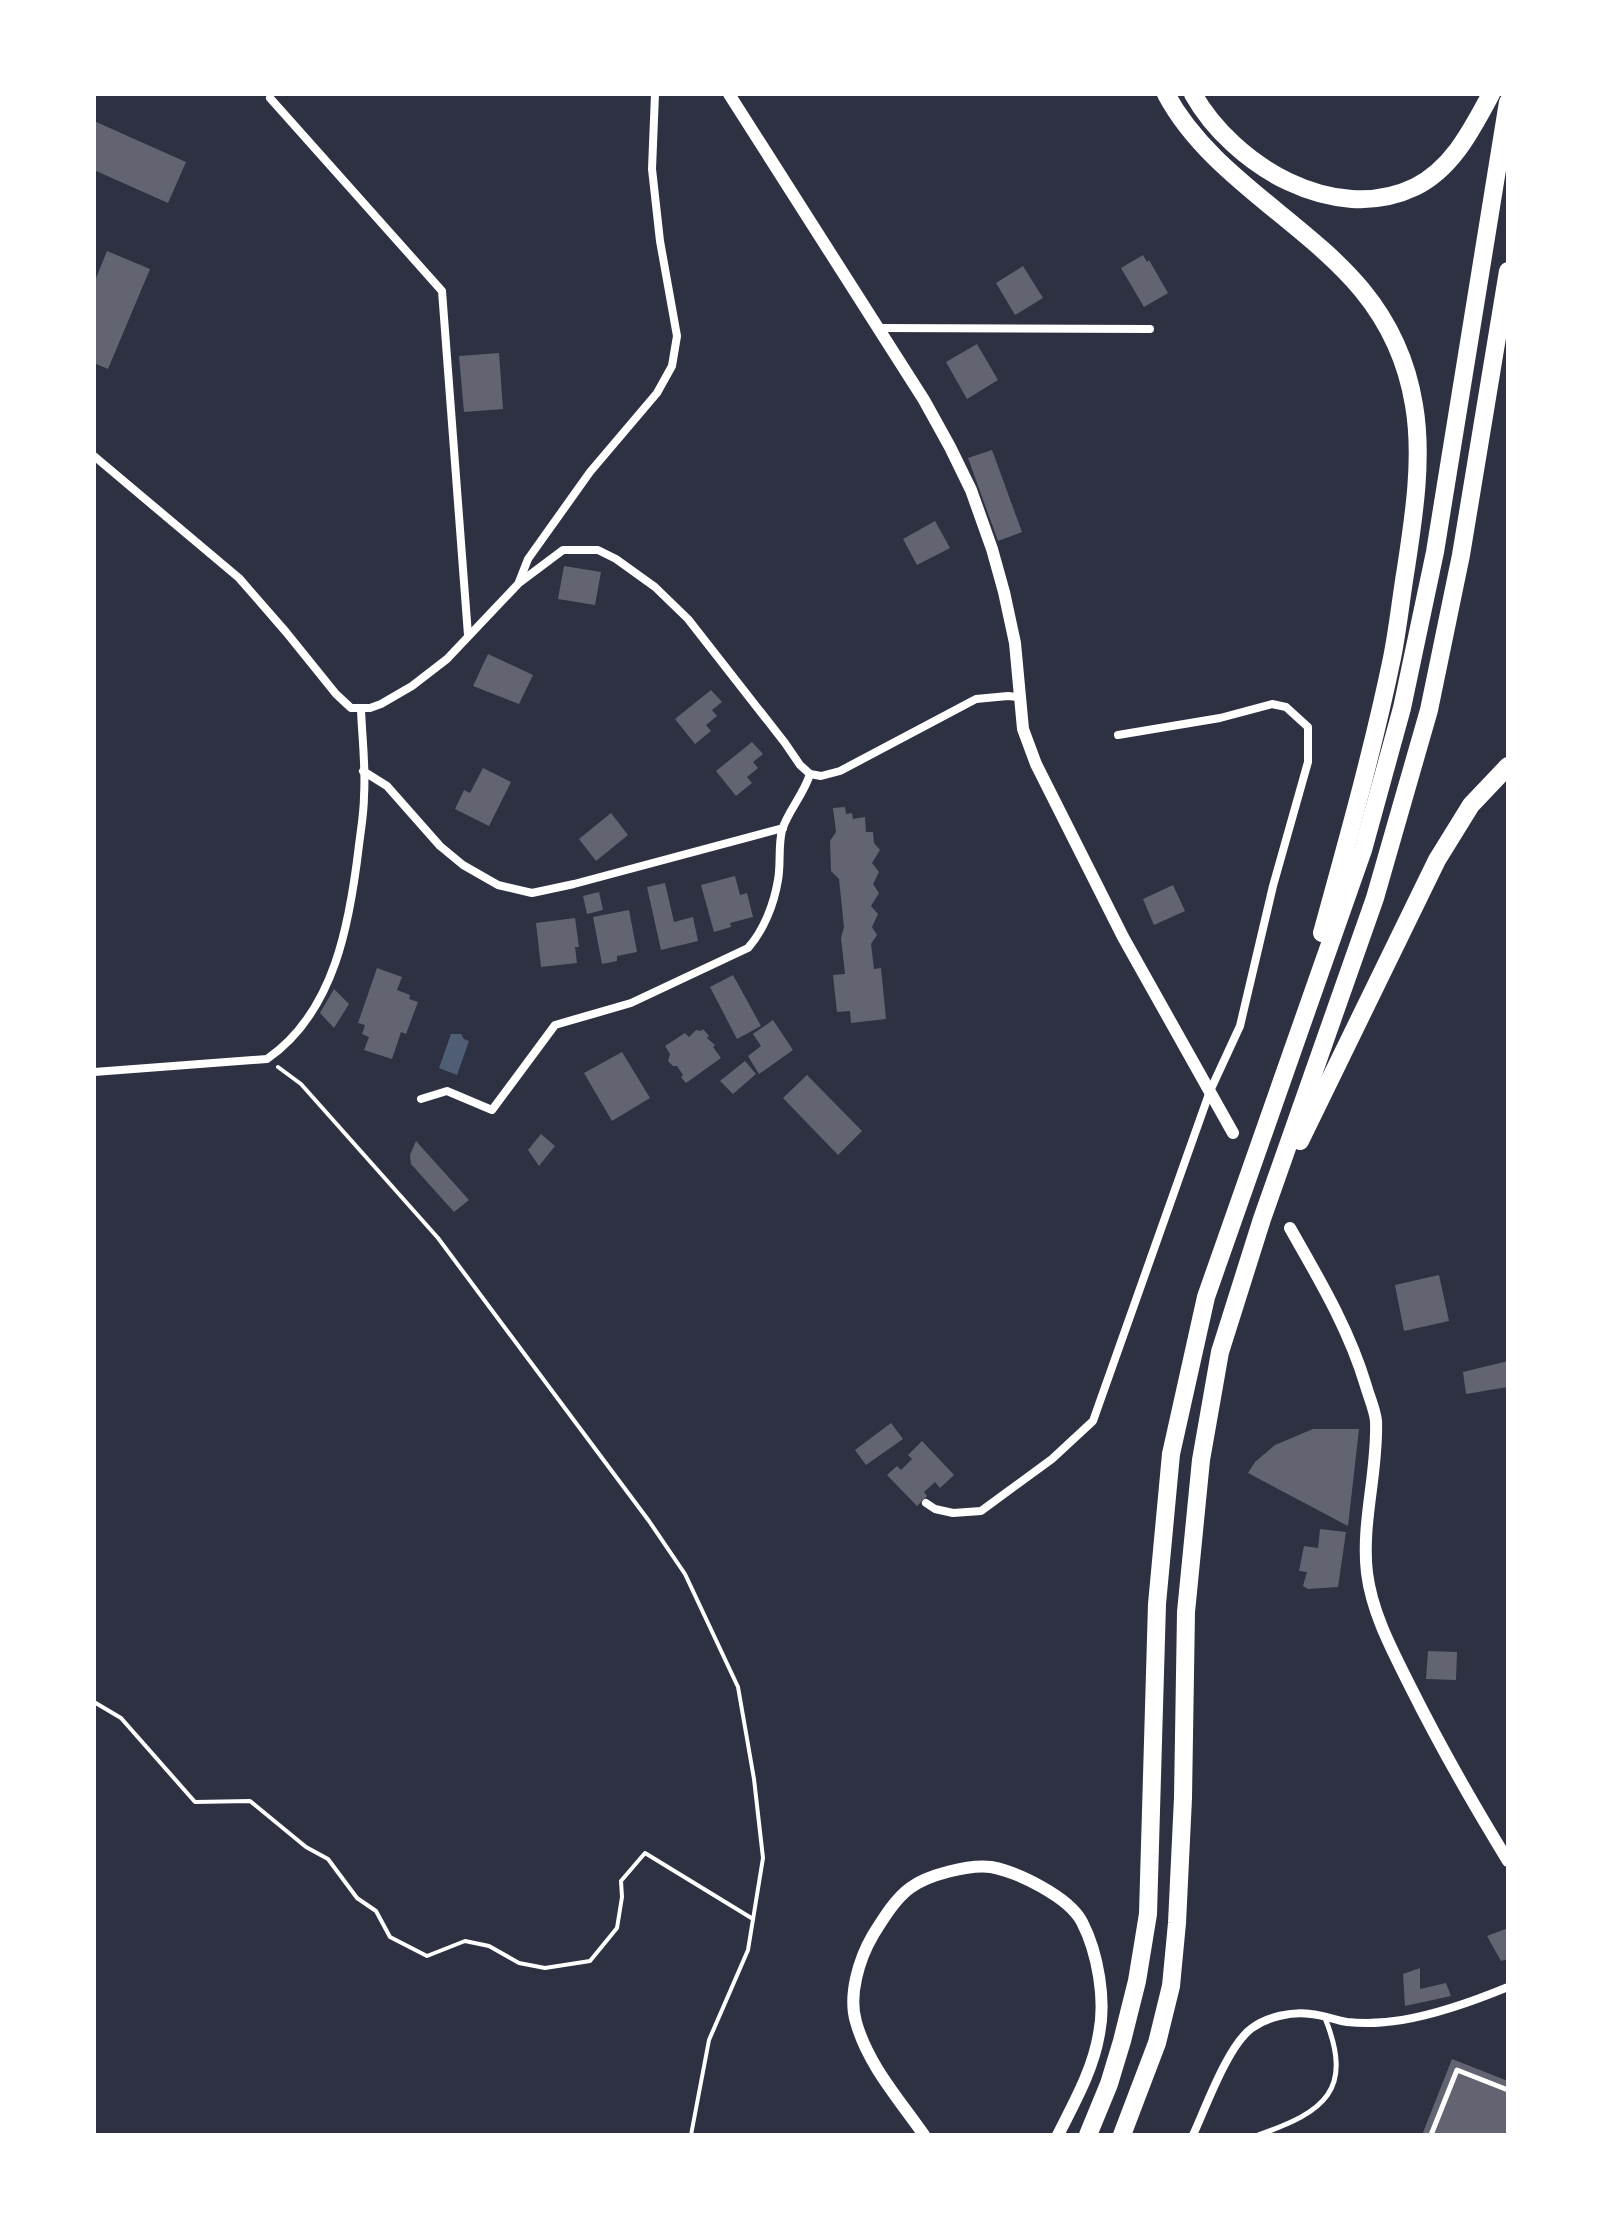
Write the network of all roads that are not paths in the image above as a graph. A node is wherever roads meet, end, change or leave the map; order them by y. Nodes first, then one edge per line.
1 (655, 94) edge
2 (729, 94) edge
3 (1166, 94) edge
4 (1193, 94) edge
5 (1491, 94) edge
6 (270, 98) dead end
7 (1508, 102) edge
8 (1508, 271) edge
9 (878, 328) junction
10 (1150, 329) dead end
11 (94, 456) edge
12 (519, 583) junction
13 (468, 635) junction
14 (1019, 697) junction
15 (361, 709) junction
16 (1118, 735) dead end
17 (1508, 766) edge
18 (363, 771) junction
19 (810, 774) junction
20 (783, 828) junction
21 (94, 1072) edge
22 (1210, 1091) junction
23 (1279, 1091) junction
24 (421, 1099) dead end
25 (1233, 1133) dead end
26 (1262, 1219) junction
27 (1290, 1228) dead end
28 (926, 1503) dead end
29 (1508, 1861) edge
30 (1508, 1987) edge
31 (1324, 2017) junction
32 (1508, 2090) edge
33 (924, 2135) edge
34 (1058, 2135) edge
35 (1088, 2135) edge
36 (1122, 2135) edge
37 (1193, 2135) edge
38 (1258, 2135) edge
39 (1431, 2135) edge

1 - 12 street
2 - 9 street
3 - 23 highway
4 - 5 highway
6 - 13 street
7 - 23 highway
8 - 26 highway
9 - 10 street
9 - 14 street
11 - 15 street
12 - 13 street
12 - 19 street
13 - 15 street
14 - 19 street
14 - 22 street
15 - 18 street
16 - 22 street
17 - 26 highway
18 - 20 street
18 - 21 street
19 - 20 street
20 - 24 street
22 - 25 street
22 - 28 street
23 - 35 highway
26 - 36 highway
27 - 29 street
30 - 31 street
31 - 37 street
31 - 38 lane
32 - 39 lane
33 - 34 street

